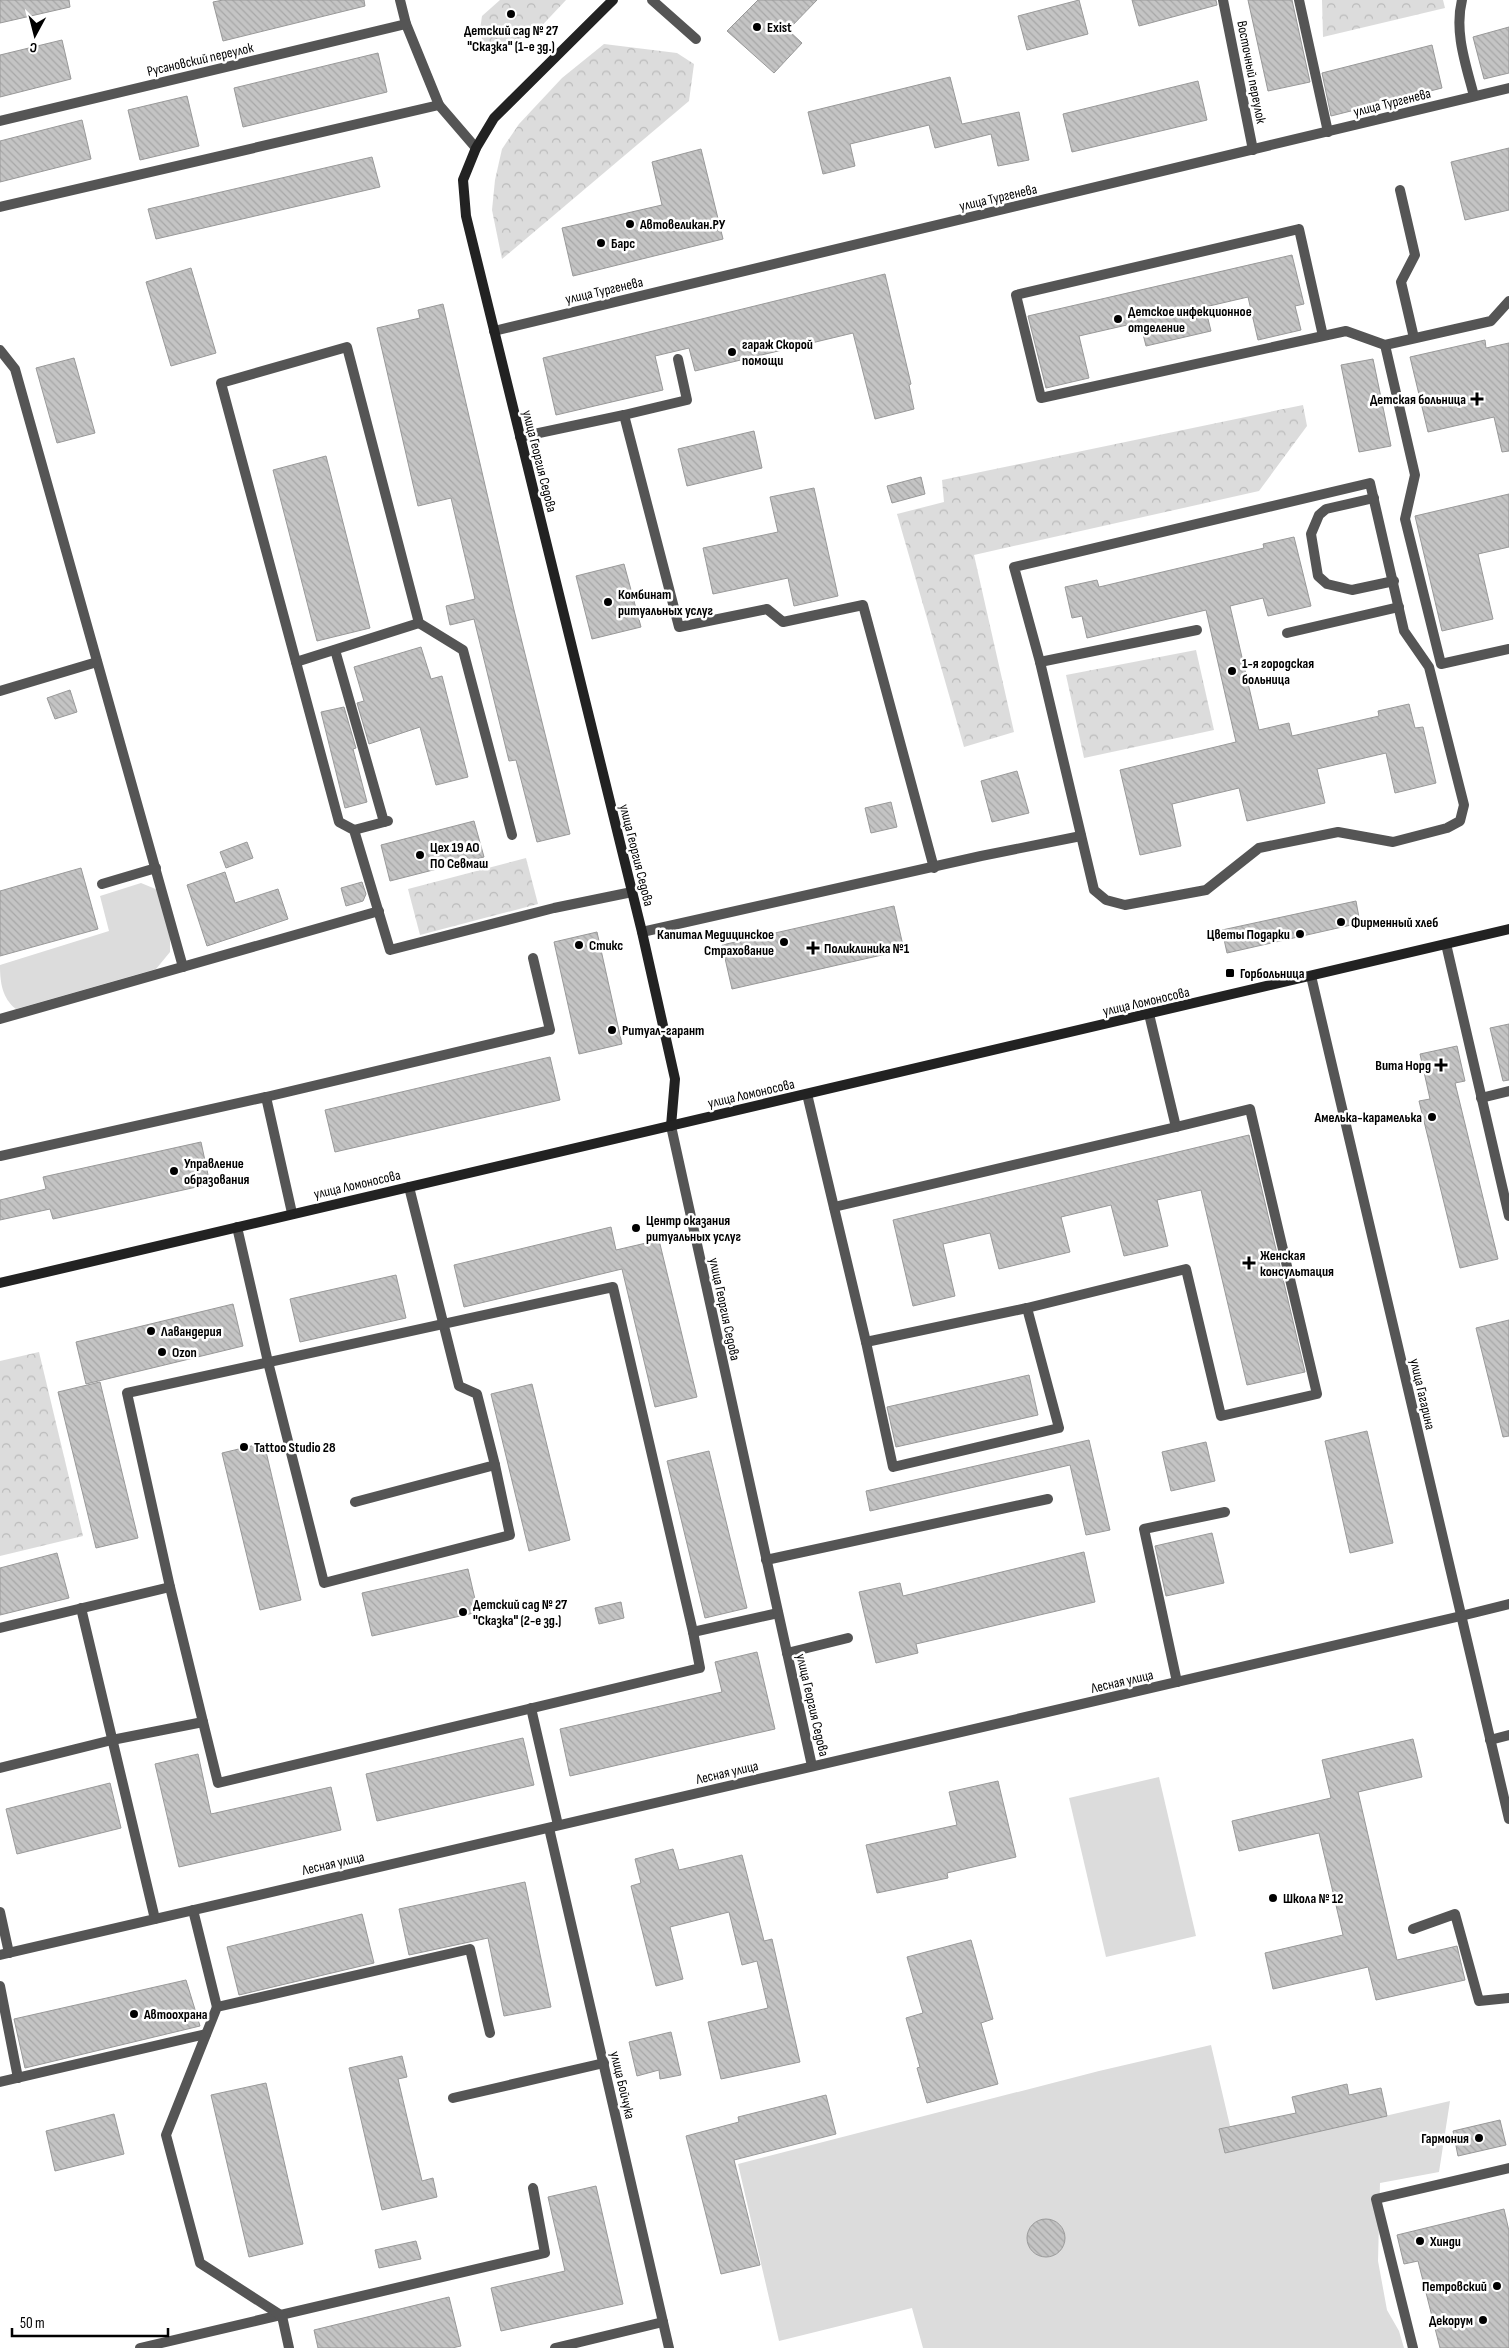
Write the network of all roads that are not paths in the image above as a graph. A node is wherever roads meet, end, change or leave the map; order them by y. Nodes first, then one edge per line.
1 (400, 0) edge
2 (613, 0) edge
3 (652, 0) edge
4 (1223, 0) edge
5 (1299, 0) edge
6 (1462, 0) edge
7 (406, 24) junction
8 (696, 39) dead end
9 (1509, 88) edge
10 (1474, 96) junction
11 (439, 104) junction
12 (0, 121) edge
13 (1328, 132) junction
14 (476, 148) junction
15 (1253, 150) junction
16 (1400, 190) dead end
17 (0, 206) edge
18 (1509, 301) edge
19 (494, 331) junction
20 (1322, 336) junction
21 (1414, 338) junction
22 (1385, 345) junction
23 (0, 350) edge
24 (678, 360) dead end
25 (624, 415) junction
26 (520, 437) junction
27 (1374, 498) junction
28 (1394, 581) junction
29 (1399, 607) junction
30 (419, 623) junction
31 (1197, 630) dead end
32 (1286, 633) dead end
33 (1509, 649) edge
34 (335, 650) junction
35 (97, 662) junction
36 (296, 662) junction
37 (1040, 662) junction
38 (0, 691) edge
39 (354, 830) junction
40 (512, 835) dead end
41 (1081, 836) junction
42 (156, 868) junction
43 (934, 868) junction
44 (102, 884) dead end
45 (632, 892) junction
46 (379, 911) junction
47 (1509, 929) edge
48 (642, 932) junction
49 (1446, 944) junction
50 (533, 958) dead end
51 (183, 966) junction
52 (1310, 976) junction
53 (1149, 1014) junction
54 (0, 1019) edge
55 (1509, 1091) edge
56 (807, 1094) junction
57 (266, 1097) junction
58 (1481, 1098) junction
59 (671, 1126) junction
60 (1176, 1127) junction
61 (0, 1156) edge
62 (409, 1187) junction
63 (834, 1207) junction
64 (292, 1213) junction
65 (1509, 1216) edge
66 (237, 1227) junction
67 (0, 1283) edge
68 (1028, 1308) junction
69 (444, 1324) junction
70 (866, 1342) junction
71 (268, 1362) junction
72 (495, 1465) junction
73 (1048, 1499) dead end
74 (355, 1502) dead end
75 (1225, 1512) dead end
76 (766, 1560) junction
77 (170, 1587) junction
78 (1509, 1604) edge
79 (81, 1608) junction
80 (778, 1613) junction
81 (1461, 1616) junction
82 (0, 1628) edge
83 (693, 1632) junction
84 (848, 1638) dead end
85 (787, 1653) junction
86 (1177, 1682) junction
87 (531, 1708) junction
88 (203, 1722) junction
89 (1509, 1735) edge
90 (112, 1740) junction
91 (1490, 1740) junction
92 (812, 1766) junction
93 (0, 1768) edge
94 (1509, 1819) edge
95 (553, 1827) junction
96 (193, 1910) junction
97 (0, 1912) edge
98 (155, 1919) junction
99 (1413, 1929) dead end
100 (5, 1954) edge
101 (0, 1986) edge
102 (1509, 1998) edge
103 (217, 2007) junction
104 (490, 2033) dead end
105 (206, 2034) junction
106 (604, 2063) junction
107 (18, 2078) junction
108 (0, 2082) edge
109 (453, 2098) dead end
110 (1509, 2168) edge
111 (533, 2188) dead end
112 (282, 2316) junction
113 (663, 2322) junction
114 (140, 2348) edge
115 (288, 2348) edge
116 (555, 2348) edge
117 (669, 2348) edge
118 (1413, 2348) edge

1 - 7 street
2 - 14 main road, улица Георгия Седова
3 - 8 street
4 - 15 street, Восточный переулок
5 - 13 street
6 - 10 street
7 - 11 street
7 - 12 street, Русановский переулок
9 - 10 street, улица Тургенева
10 - 13 street, улица Тургенева
11 - 14 street
11 - 17 street
13 - 15 street, улица Тургенева
14 - 19 main road, улица Георгия Седова
15 - 19 street, улица Тургенева
16 - 21 street
18 - 21 street
19 - 26 main road, улица Георгия Седова
20 - 20 street
20 - 22 street
21 - 22 street
22 - 33 street
23 - 35 street
24 - 25 street
25 - 26 street
25 - 43 street
26 - 45 main road, улица Георгия Седова
27 - 28 street
27 - 28 street
27 - 37 street
28 - 29 street
29 - 32 street
29 - 41 street
30 - 34 street
30 - 36 street
30 - 40 street
31 - 37 street
34 - 36 street
34 - 39 street
35 - 38 street
35 - 42 street
36 - 39 street
37 - 41 street
39 - 46 street
41 - 43 street
42 - 44 street
42 - 51 street
43 - 48 street
45 - 46 street
45 - 48 main road, улица Георгия Седова
46 - 51 street
47 - 49 main road, улица Ломоносова
48 - 59 main road, улица Георгия Седова
49 - 52 main road, улица Ломоносова
49 - 58 street
50 - 57 street
51 - 54 street
52 - 53 main road, улица Ломоносова
52 - 81 street, улица Гагарина
53 - 56 main road, улица Ломоносова
53 - 60 street
55 - 58 street
56 - 59 main road, улица Ломоносова
56 - 63 street
57 - 61 street
57 - 64 street
58 - 65 street
59 - 62 main road, улица Ломоносова
59 - 76 street, улица Георгия Седова
60 - 63 street
60 - 68 street
62 - 64 main road, улица Ломоносова
62 - 69 street
63 - 70 street
64 - 66 main road, улица Ломоносова
66 - 67 main road, улица Ломоносова
66 - 71 street
68 - 70 street
68 - 70 street
69 - 71 street
69 - 72 street
69 - 83 street
71 - 72 street
71 - 77 street
72 - 74 street
73 - 76 street
75 - 86 street
76 - 80 street, улица Георгия Седова
77 - 79 street
77 - 88 street
78 - 81 street, Лесная улица
79 - 82 street
79 - 90 street
80 - 83 street
80 - 85 street, улица Георгия Седова
81 - 86 street, Лесная улица
81 - 91 street, улица Гагарина
83 - 87 street
84 - 85 street
85 - 92 street, улица Георгия Седова
86 - 92 street, Лесная улица
87 - 88 street
87 - 95 street, улица Бойчука
88 - 90 street
89 - 91 street
90 - 93 street
90 - 98 street
91 - 94 street, улица Гагарина
92 - 95 street, Лесная улица
95 - 96 street, Лесная улица
95 - 106 street, улица Бойчука
96 - 98 street, Лесная улица
96 - 103 street
97 - 100 street
98 - 100 street, Лесная улица
99 - 102 street
101 - 107 street
103 - 104 street
103 - 105 street
105 - 107 street
105 - 112 street
106 - 109 street
106 - 113 street, улица Бойчука
107 - 108 street
110 - 118 street
111 - 112 street
112 - 114 street
112 - 115 street
113 - 116 street
113 - 117 street, улица Бойчука

